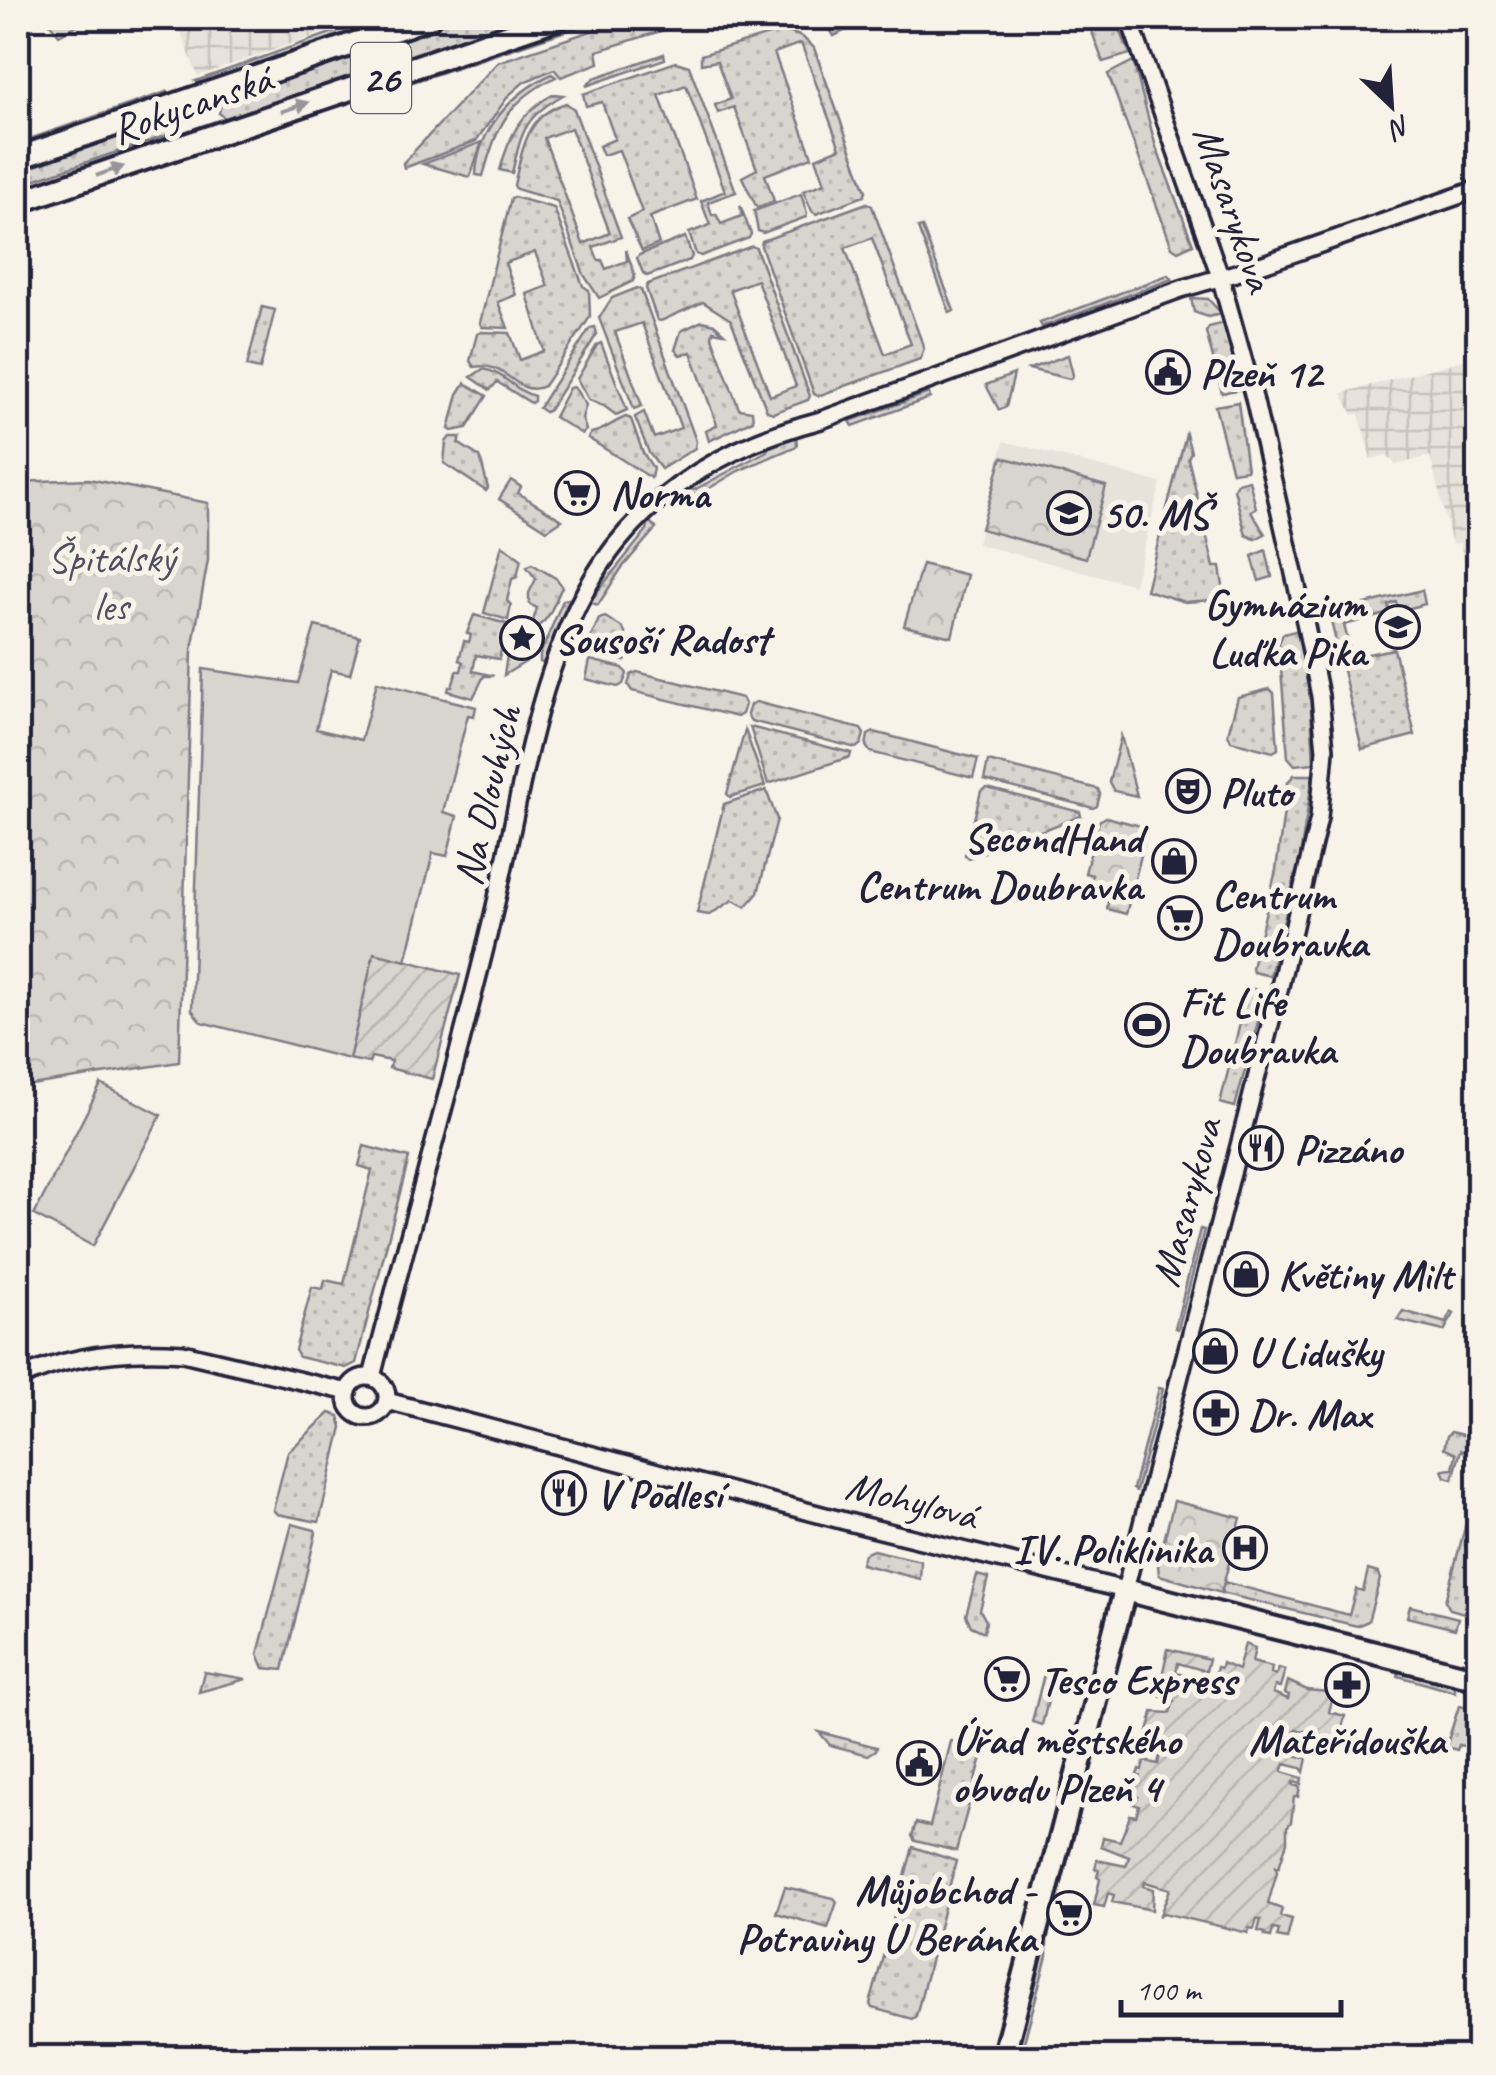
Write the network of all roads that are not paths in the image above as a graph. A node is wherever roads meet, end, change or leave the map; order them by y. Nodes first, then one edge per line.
1 (429, 18) edge
2 (560, 18) edge
3 (1129, 18) edge
4 (18, 158) edge
5 (1478, 189) edge
6 (18, 202) edge
7 (1220, 276) junction
8 (373, 1374) junction
9 (18, 1379) edge
10 (348, 1392) junction
11 (386, 1402) junction
12 (1125, 1590) junction
13 (1478, 1679) edge
14 (1003, 2058) edge

1 - 4 main road, Rokycanská / 26
6 -> 2 main road, Rokycanská / 26
3 - 7 street, Masarykova
5 - 7 street, Na Dlouhých
7 - 8 street, Na Dlouhých
7 - 12 street, Masarykova
8 - 10 street
8 - 11 street
9 - 10 street
10 - 11 street
11 - 12 street, Mohylová
12 - 13 main road, Mohylová
12 - 14 main road, Masarykova

